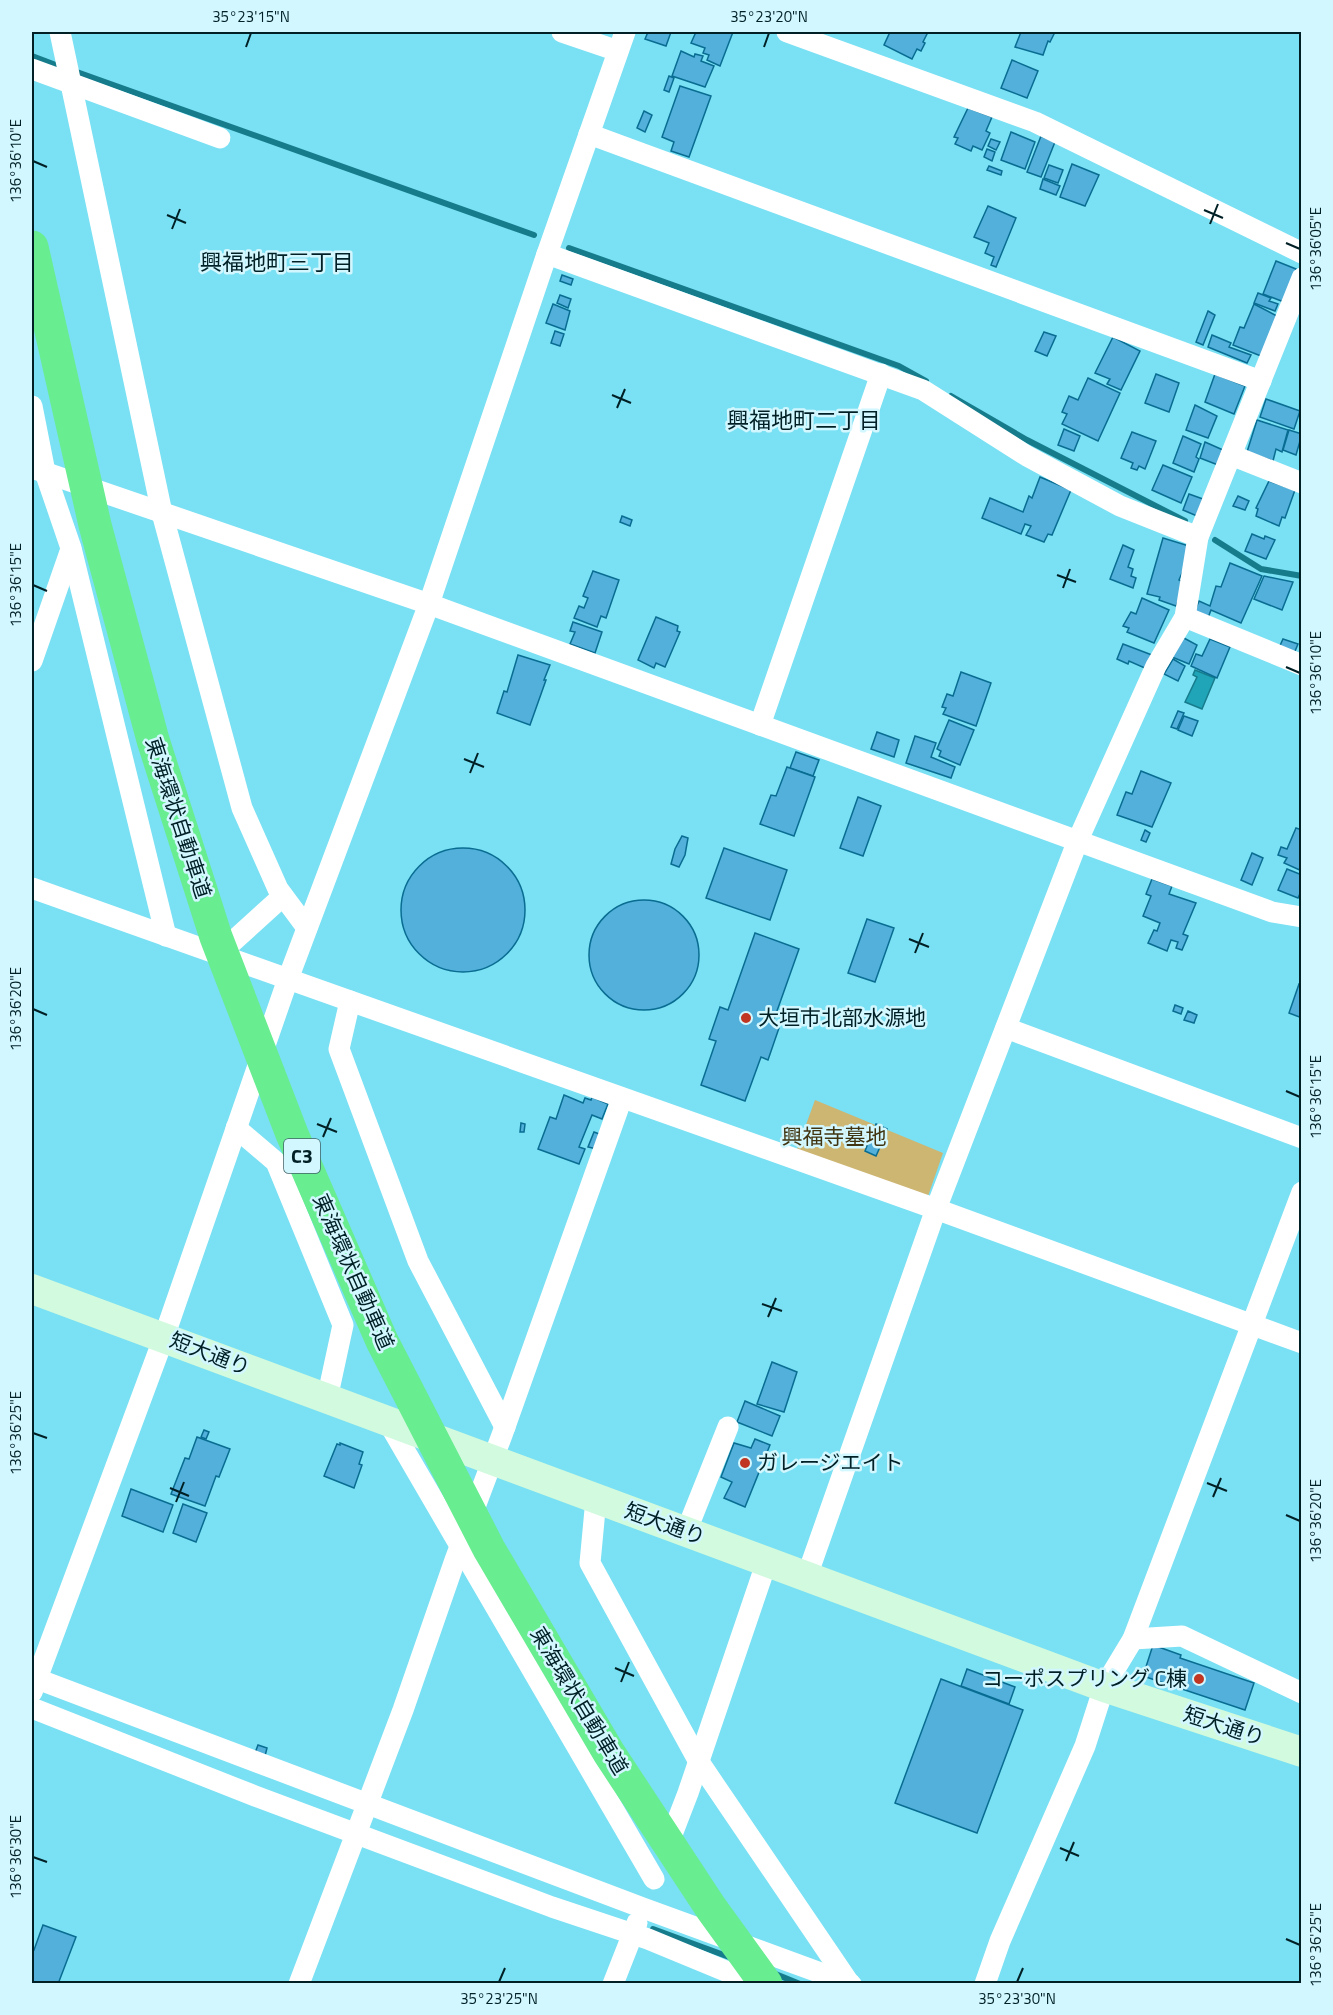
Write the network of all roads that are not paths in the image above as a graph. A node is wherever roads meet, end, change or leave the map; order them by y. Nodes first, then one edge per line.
1 (60, 32) edge
2 (562, 32) edge
3 (788, 32) edge
4 (835, 40) edge
5 (622, 41) edge
6 (32, 69) edge
7 (71, 84) junction
8 (589, 134) junction
9 (220, 138) dead end
10 (32, 247) edge
11 (1302, 253) edge
12 (547, 254) junction
13 (1302, 278) edge
14 (881, 374) junction
15 (1261, 381) junction
16 (32, 406) edge
17 (1231, 455) junction
18 (38, 470) edge
19 (1302, 483) edge
20 (92, 488) junction
21 (162, 513) junction
22 (1198, 537) junction
23 (71, 548) junction
24 (429, 604) junction
25 (1185, 616) junction
26 (32, 661) edge
27 (1302, 665) edge
28 (760, 725) junction
29 (1078, 840) junction
30 (32, 888) edge
31 (283, 896) junction
32 (1302, 917) edge
33 (307, 928) junction
34 (166, 936) junction
35 (219, 954) junction
36 (288, 979) junction
37 (350, 1001) junction
38 (1006, 1028) junction
39 (622, 1098) junction
40 (236, 1128) junction
41 (1302, 1138) edge
42 (1302, 1192) edge
43 (936, 1209) junction
44 (32, 1288) edge
45 (1252, 1324) junction
46 (164, 1337) junction
47 (1302, 1343) edge
48 (327, 1399) junction
49 (388, 1422) junction
50 (505, 1427) junction
51 (728, 1427) dead end
52 (493, 1461) junction
53 (596, 1499) junction
54 (686, 1532) junction
55 (460, 1546) junction
56 (767, 1561) junction
57 (807, 1576) junction
58 (1133, 1639) junction
59 (1104, 1687) junction
60 (33, 1689) edge
61 (1302, 1693) edge
62 (1302, 1752) edge
63 (699, 1762) junction
64 (362, 1819) junction
65 (654, 1879) junction
66 (643, 1908) junction
67 (633, 1934) junction
68 (721, 1975) edge
69 (299, 1983) edge
70 (613, 1983) edge
71 (757, 1983) edge
72 (766, 1983) edge
73 (850, 1983) edge
74 (985, 1983) edge

1 - 7 street
2 - 5 street
3 - 4 street
4 - 11 street
5 - 8 street
6 - 7 street
7 - 9 street
7 - 21 street
8 - 12 street
8 - 15 street
10 - 72 highway, 東海環状自動車道 / C3
12 - 14 street
12 - 24 street
13 - 15 street
14 - 22 street
14 - 28 street
15 - 17 street
16 - 18 street
17 - 19 street
17 - 22 street
18 - 20 street
18 - 23 street
20 - 21 street
20 - 23 street
21 - 24 street
21 - 31 street
22 - 25 street
23 - 26 street
23 - 34 street
24 - 28 street
24 - 33 street
25 - 27 street
25 - 29 street
28 - 29 street
29 - 32 street
29 - 38 street
30 - 34 street
31 - 33 street
31 - 35 street
33 - 36 street
34 - 35 street
35 - 36 street
36 - 37 street
36 - 40 street
37 - 39 street
37 - 50 street
38 - 41 street
38 - 43 street
39 - 43 street
39 - 50 street
40 - 46 street
40 - 48 street
42 - 45 street
43 - 45 street
43 - 57 street
44 - 46 street, 短大通り
45 - 47 street
45 - 58 street
46 - 48 street, 短大通り
46 - 60 street
48 - 49 street, 短大通り
49 - 52 street, 短大通り
49 - 55 street
50 - 52 street
51 - 54 street
52 - 53 street, 短大通り
52 - 55 street
53 - 54 street, 短大通り
53 - 63 street
54 - 56 street, 短大通り
55 - 64 street
55 - 65 street
56 - 57 street, 短大通り
56 - 63 street
57 - 59 street, 短大通り
58 - 59 street
58 - 61 street
59 - 62 street, 短大通り
59 - 74 street
60 - 64 street
60 - 64 street
63 - 65 street
63 - 73 street
64 - 66 street
64 - 67 street
64 - 69 street
65 - 66 street
66 - 67 street
66 - 73 street
67 - 68 street
67 - 70 street
68 - 71 street

